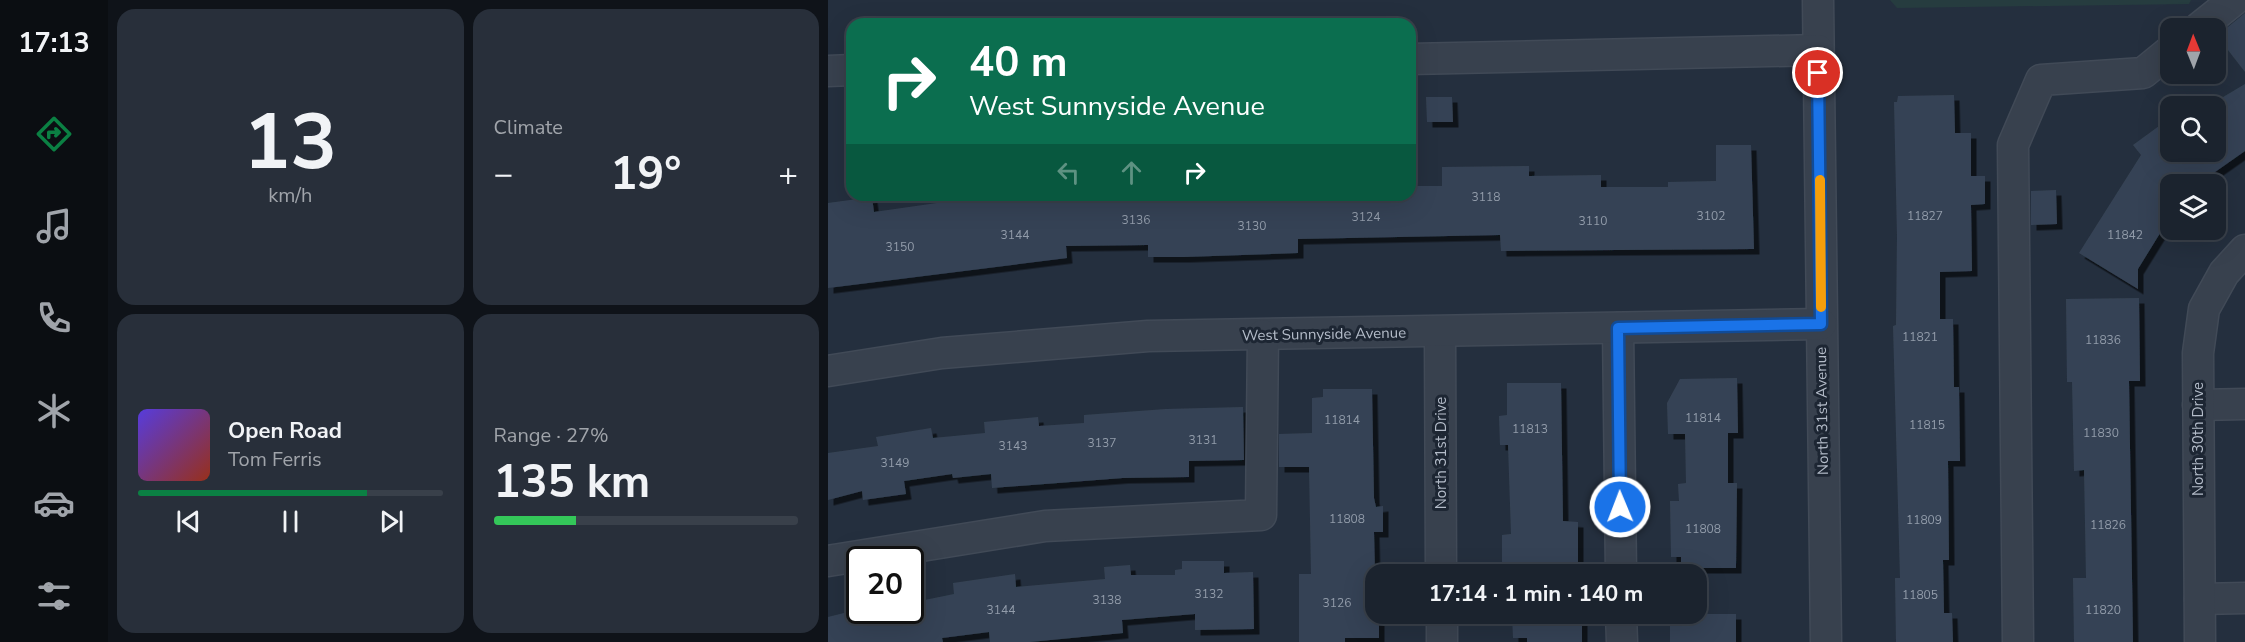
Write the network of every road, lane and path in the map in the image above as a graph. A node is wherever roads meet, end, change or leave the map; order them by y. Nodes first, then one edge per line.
1 (1818, 0) edge
2 (2234, 0) edge
3 (2212, 18) edge
4 (1818, 50) junction
5 (1416, 59) edge
6 (2160, 60) edge
7 (846, 70) edge
8 (828, 71) edge
9 (2245, 250) edge
10 (1821, 324) junction
11 (1618, 328) junction
12 (1440, 332) junction
13 (1263, 335) junction
14 (828, 371) edge
15 (2245, 404) edge
16 (2198, 405) junction
17 (828, 561) edge
18 (1442, 564) edge
19 (1621, 564) edge
20 (2245, 598) edge
21 (2199, 599) junction
22 (1442, 624) edge
23 (1621, 624) edge
24 (1442, 642) edge
25 (1622, 642) edge
26 (1826, 642) edge
27 (2018, 642) edge
28 (2200, 642) edge

1 - 4 street, North 31st Avenue
2 - 3 street
4 - 5 street
4 - 10 street, North 31st Avenue
6 - 27 street
7 - 8 street
9 - 16 street, North 30th Drive
10 - 11 street, West Sunnyside Avenue
10 - 26 street, North 31st Avenue
11 - 12 street, West Sunnyside Avenue
11 - 19 street
12 - 13 street, West Sunnyside Avenue
12 - 18 street, North 31st Drive
13 - 14 street, West Sunnyside Avenue
13 - 17 street
15 - 16 street
16 - 21 street, North 30th Drive
20 - 21 street
21 - 28 street, North 30th Drive
22 - 24 street
23 - 25 street

